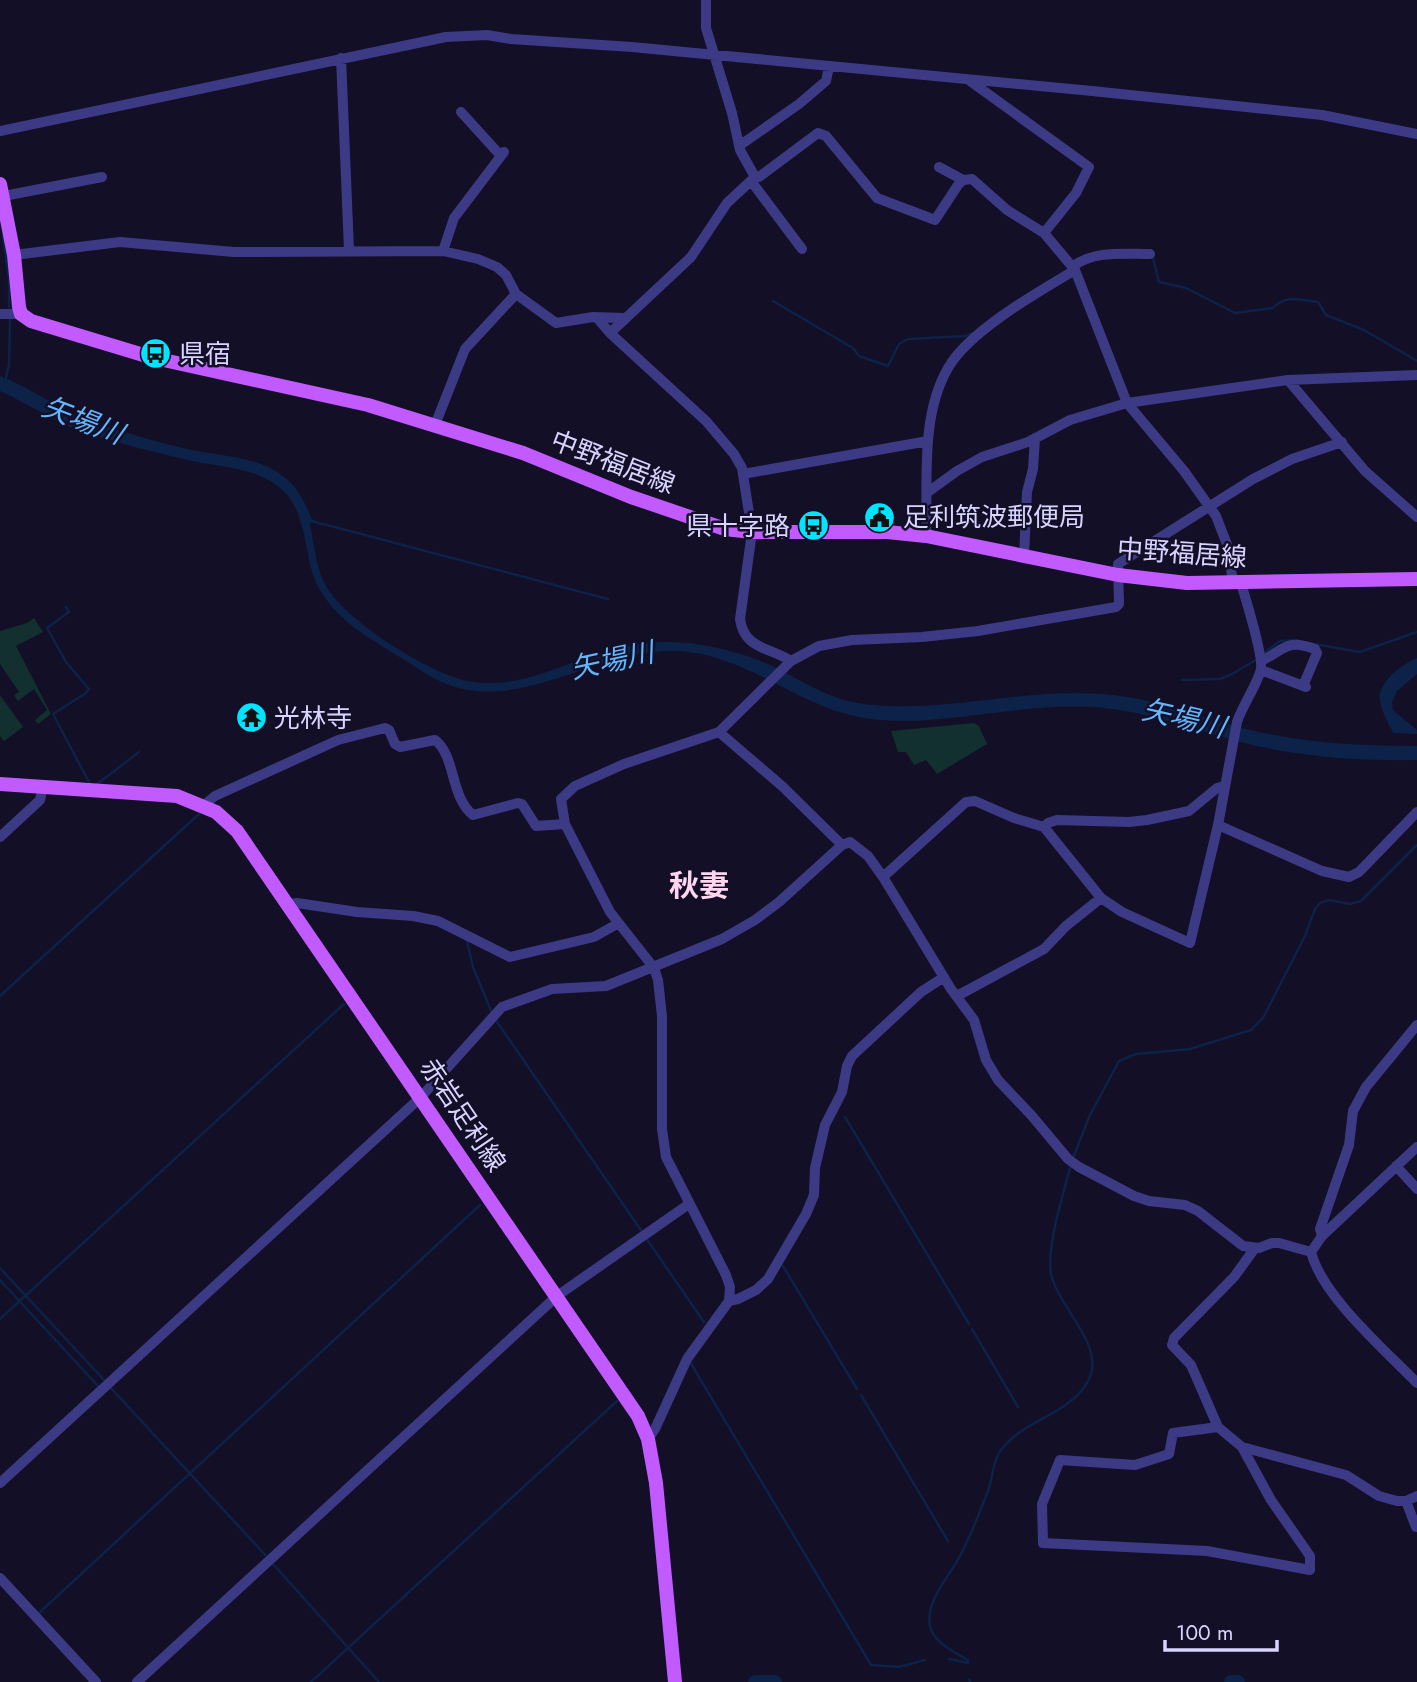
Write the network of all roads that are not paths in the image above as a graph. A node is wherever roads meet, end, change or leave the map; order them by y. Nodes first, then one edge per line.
1 (706, 0) edge
2 (713, 53) junction
3 (341, 58) junction
4 (828, 67) junction
5 (968, 79) junction
6 (461, 112) dead end
7 (0, 131) edge
8 (1417, 134) edge
9 (739, 146) junction
10 (939, 167) dead end
11 (102, 177) dead end
12 (753, 179) junction
13 (963, 180) junction
14 (2, 190) edge
15 (1044, 233) junction
16 (802, 249) dead end
17 (349, 250) junction
18 (443, 251) junction
19 (1150, 254) dead end
20 (14, 255) junction
21 (1074, 269) junction
22 (516, 294) junction
23 (0, 314) edge
24 (21, 314) junction
25 (624, 318) junction
26 (598, 319) junction
27 (610, 333) junction
28 (1417, 375) edge
29 (1288, 380) junction
30 (1127, 403) junction
31 (435, 425) junction
32 (1035, 438) junction
33 (928, 441) junction
34 (1342, 442) junction
35 (743, 474) junction
36 (928, 492) junction
37 (1211, 506) junction
38 (1417, 517) edge
39 (751, 532) junction
40 (926, 537) junction
41 (1024, 556) junction
42 (1118, 575) junction
43 (1417, 579) edge
44 (1237, 583) junction
45 (787, 665) junction
46 (1261, 666) junction
47 (719, 732) junction
48 (0, 784) edge
49 (43, 786) junction
50 (1224, 786) junction
51 (204, 805) junction
52 (1417, 812) edge
53 (565, 824) junction
54 (1218, 825) junction
55 (1044, 827) junction
56 (0, 837) edge
57 (842, 845) junction
58 (884, 877) junction
59 (1101, 898) junction
60 (289, 904) junction
61 (617, 924) junction
62 (654, 968) junction
63 (944, 977) junction
64 (957, 996) junction
65 (1417, 1025) edge
66 (421, 1097) junction
67 (1417, 1147) edge
68 (1396, 1166) junction
69 (1417, 1189) edge
70 (689, 1204) junction
71 (1321, 1236) junction
72 (1255, 1248) junction
73 (1311, 1252) junction
74 (557, 1296) junction
75 (729, 1301) junction
76 (1417, 1383) edge
77 (1218, 1427) junction
78 (648, 1439) junction
79 (1242, 1447) junction
80 (0, 1483) edge
81 (1417, 1496) edge
82 (1406, 1501) junction
83 (1416, 1527) edge
84 (0, 1578) edge
85 (674, 1678) edge
86 (96, 1682) edge
87 (137, 1682) edge

1 - 2 street
2 - 3 street
2 - 4 street
2 - 9 street
3 - 7 street
3 - 17 street
4 - 5 street
4 - 9 street
5 - 8 street
5 - 15 street
6 - 18 street
9 - 12 street
10 - 13 street
11 - 14 street
12 - 13 street
12 - 16 street
12 - 25 street
13 - 15 street
14 - 20 main road
15 - 21 street
17 - 18 street
17 - 20 street
18 - 22 street
19 - 21 street
20 - 24 main road
21 - 30 street
21 - 33 street
22 - 26 street
22 - 31 street
23 - 24 street
24 - 31 main road, 中野福居線
25 - 26 street
25 - 27 street
26 - 27 street
27 - 35 street
28 - 29 street
29 - 30 street
29 - 34 street
30 - 32 street
30 - 37 street
31 - 39 main road, 中野福居線
32 - 36 street
32 - 41 street
33 - 35 street
33 - 36 street
34 - 37 street
34 - 38 street
35 - 39 street
36 - 40 street
37 - 42 street
37 - 44 street
39 - 40 main road, 中野福居線
39 - 45 street
40 - 41 main road, 中野福居線
41 - 42 main road, 中野福居線
42 - 44 main road, 中野福居線
42 - 45 street
43 - 44 main road, 中野福居線
44 - 46 street
45 - 47 street
46 - 46 street
46 - 50 street
47 - 53 street
47 - 57 street
48 - 49 main road, 赤岩足利線
49 - 51 main road, 赤岩足利線
49 - 56 street
50 - 54 street
50 - 55 street
51 - 53 street
51 - 60 main road, 赤岩足利線
52 - 54 street
53 - 61 street
54 - 59 street
55 - 58 street
55 - 59 street
57 - 58 street
57 - 62 street
58 - 63 street
59 - 64 street
60 - 61 street
60 - 66 main road, 赤岩足利線
61 - 62 street
62 - 66 street
62 - 70 street
63 - 64 street
63 - 75 street
64 - 72 street
65 - 71 street
66 - 74 main road, 赤岩足利線
66 - 80 street
67 - 68 street
68 - 69 street
68 - 71 street
70 - 74 street
70 - 75 street
71 - 73 street
72 - 73 street
72 - 77 street
73 - 76 street
74 - 78 main road, 赤岩足利線
74 - 87 street
75 - 78 street
77 - 79 street
77 - 79 street
78 - 85 main road, 赤岩足利線
79 - 82 street
81 - 82 street
82 - 83 street
84 - 86 street

